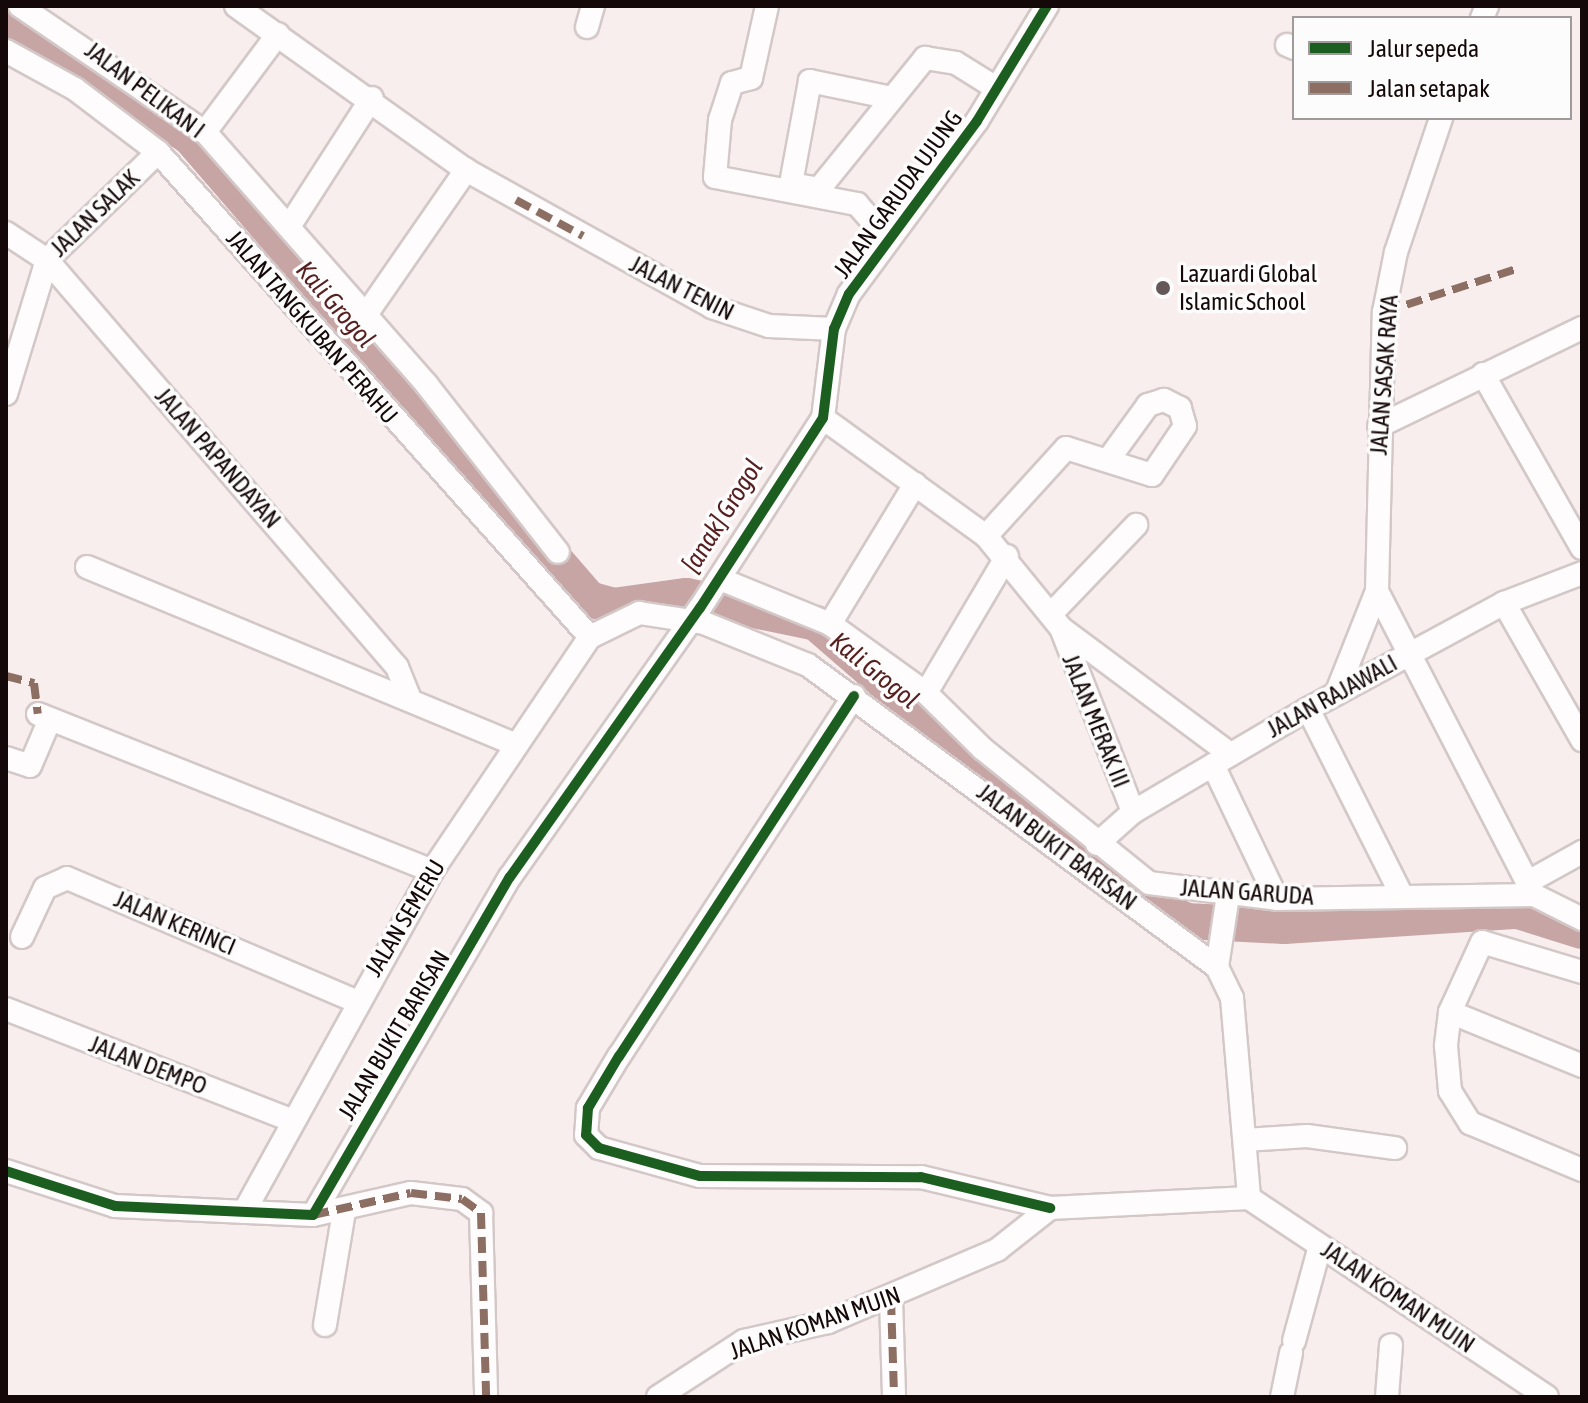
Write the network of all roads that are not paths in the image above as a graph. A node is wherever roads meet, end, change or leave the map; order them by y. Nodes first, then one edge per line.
1 (20, 6) edge
2 (236, 6) edge
3 (767, 6) edge
4 (1047, 6) edge
5 (278, 34) junction
6 (6, 51) edge
7 (996, 88) junction
8 (887, 97) junction
9 (372, 98) junction
10 (1440, 120) edge
11 (205, 132) junction
12 (158, 152) junction
13 (466, 170) junction
14 (290, 225) junction
15 (6, 233) edge
16 (886, 237) junction
17 (47, 260) junction
18 (365, 316) junction
19 (1582, 328) edge
20 (834, 329) junction
21 (12, 358) edge
22 (1483, 374) junction
23 (6, 394) edge
24 (823, 418) junction
25 (1379, 426) junction
26 (1108, 460) dead end
27 (915, 484) junction
28 (1136, 525) dead end
29 (986, 536) junction
30 (1582, 548) edge
31 (558, 552) dead end
32 (1007, 556) junction
33 (87, 567) dead end
34 (1582, 573) edge
35 (719, 581) junction
36 (1377, 591) junction
37 (1504, 603) junction
38 (695, 614) junction
39 (834, 618) junction
40 (1057, 620) junction
41 (590, 637) junction
42 (1407, 655) junction
43 (926, 693) junction
44 (1336, 694) junction
45 (854, 696) junction
46 (410, 700) junction
47 (1308, 709) junction
48 (1582, 740) edge
49 (516, 745) junction
50 (6, 758) edge
51 (1221, 759) junction
52 (1133, 812) junction
53 (1097, 844) junction
54 (1582, 852) edge
55 (432, 871) junction
56 (1531, 889) junction
57 (1400, 892) junction
58 (1277, 899) junction
59 (1226, 904) junction
60 (1582, 919) edge
61 (22, 937) dead end
62 (1218, 957) junction
63 (1582, 972) edge
64 (356, 1001) junction
65 (6, 1009) edge
66 (1450, 1012) junction
67 (1582, 1066) edge
68 (290, 1120) junction
69 (1245, 1140) junction
70 (1395, 1148) dead end
71 (1582, 1170) edge
72 (6, 1171) edge
73 (1249, 1198) junction
74 (1050, 1208) junction
75 (244, 1212) junction
76 (344, 1212) junction
77 (313, 1215) junction
78 (1320, 1246) junction
79 (891, 1299) junction
80 (325, 1325) dead end
81 (1391, 1345) dead end
82 (1518, 1390) edge
83 (486, 1397) edge
84 (658, 1397) edge
85 (894, 1397) edge
86 (1282, 1397) edge
87 (1387, 1397) edge
88 (1547, 1397) edge

1 - 11 street, JALAN PELIKAN I
2 - 5 street, JALAN TENIN
3 - 16 street
4 - 7 street, JALAN GARUDA UJUNG
5 - 9 street, JALAN TENIN
5 - 11 street
6 - 12 street, JALAN TANGKUBAN PERAHU
7 - 8 street
7 - 16 street, JALAN GARUDA UJUNG
8 - 8 street
9 - 13 street, JALAN TENIN
9 - 14 street
10 - 25 street, JALAN SASAK RAYA
11 - 14 street, JALAN PELIKAN I
12 - 17 street, JALAN SALAK
12 - 41 street, JALAN TANGKUBAN PERAHU
13 - 18 street
13 - 20 street, JALAN TENIN
14 - 18 street, JALAN PELIKAN I
15 - 17 street, JALAN PAPANDAYAN
16 - 20 street, JALAN GARUDA UJUNG
17 - 21 street, JALAN SALAK
17 - 46 street, JALAN PAPANDAYAN
18 - 31 street, JALAN PELIKAN I
19 - 22 street
20 - 24 street, JALAN GARUDA UJUNG
21 - 23 street, JALAN SALAK
22 - 25 street
22 - 30 street
24 - 27 street
24 - 35 street, JALAN GARUDA UJUNG
25 - 36 street, JALAN SASAK RAYA
26 - 29 street
27 - 29 street
27 - 39 street
28 - 40 street
29 - 32 street
32 - 40 street
32 - 43 street
33 - 46 street
34 - 37 street, JALAN RAJAWALI
35 - 38 street, JALAN GARUDA UJUNG
35 - 39 street, JALAN GARUDA
36 - 42 street, JALAN SASAK RAYA
36 - 44 street, JALAN SASAK RAYA
37 - 42 street, JALAN RAJAWALI
37 - 48 street
38 - 41 street, JALAN BUKIT BARISAN
38 - 45 street, JALAN BUKIT BARISAN
38 - 77 street, JALAN BUKIT BARISAN
39 - 43 street, JALAN GARUDA
40 - 51 street
40 - 52 street, JALAN MERAK III
41 - 49 street, JALAN SEMERU
42 - 44 street, JALAN RAJAWALI
42 - 56 street, JALAN SASAK RAYA
43 - 53 street, JALAN GARUDA
44 - 47 street, JALAN RAJAWALI
45 - 62 street, JALAN BUKIT BARISAN
45 - 74 street
46 - 49 street
47 - 51 street, JALAN RAJAWALI
47 - 57 street
49 - 55 street, JALAN SEMERU
50 - 55 street
51 - 52 street, JALAN RAJAWALI
51 - 58 street
52 - 53 street, JALAN RAJAWALI
53 - 59 street, JALAN GARUDA
54 - 56 street
55 - 64 street, JALAN SEMERU
56 - 57 street, JALAN GARUDA
56 - 60 street, JALAN GARUDA
57 - 58 street, JALAN GARUDA
58 - 59 street, JALAN GARUDA
59 - 62 street
61 - 64 street, JALAN KERINCI
62 - 69 street
63 - 66 street
64 - 68 street, JALAN SEMERU
65 - 68 street, JALAN DEMPO
66 - 67 street
66 - 71 street
68 - 75 street, JALAN SEMERU
69 - 70 street
69 - 73 street
72 - 75 street
73 - 74 street
73 - 78 street, JALAN KOMAN MUIN
74 - 79 street, JALAN KOMAN MUIN
75 - 77 street
76 - 77 street
76 - 80 street
76 - 83 street
78 - 82 street, JALAN KOMAN MUIN
78 - 86 street
79 - 84 street, JALAN KOMAN MUIN
79 - 85 street
81 - 87 street
82 - 88 street, JALAN KOMAN MUIN

